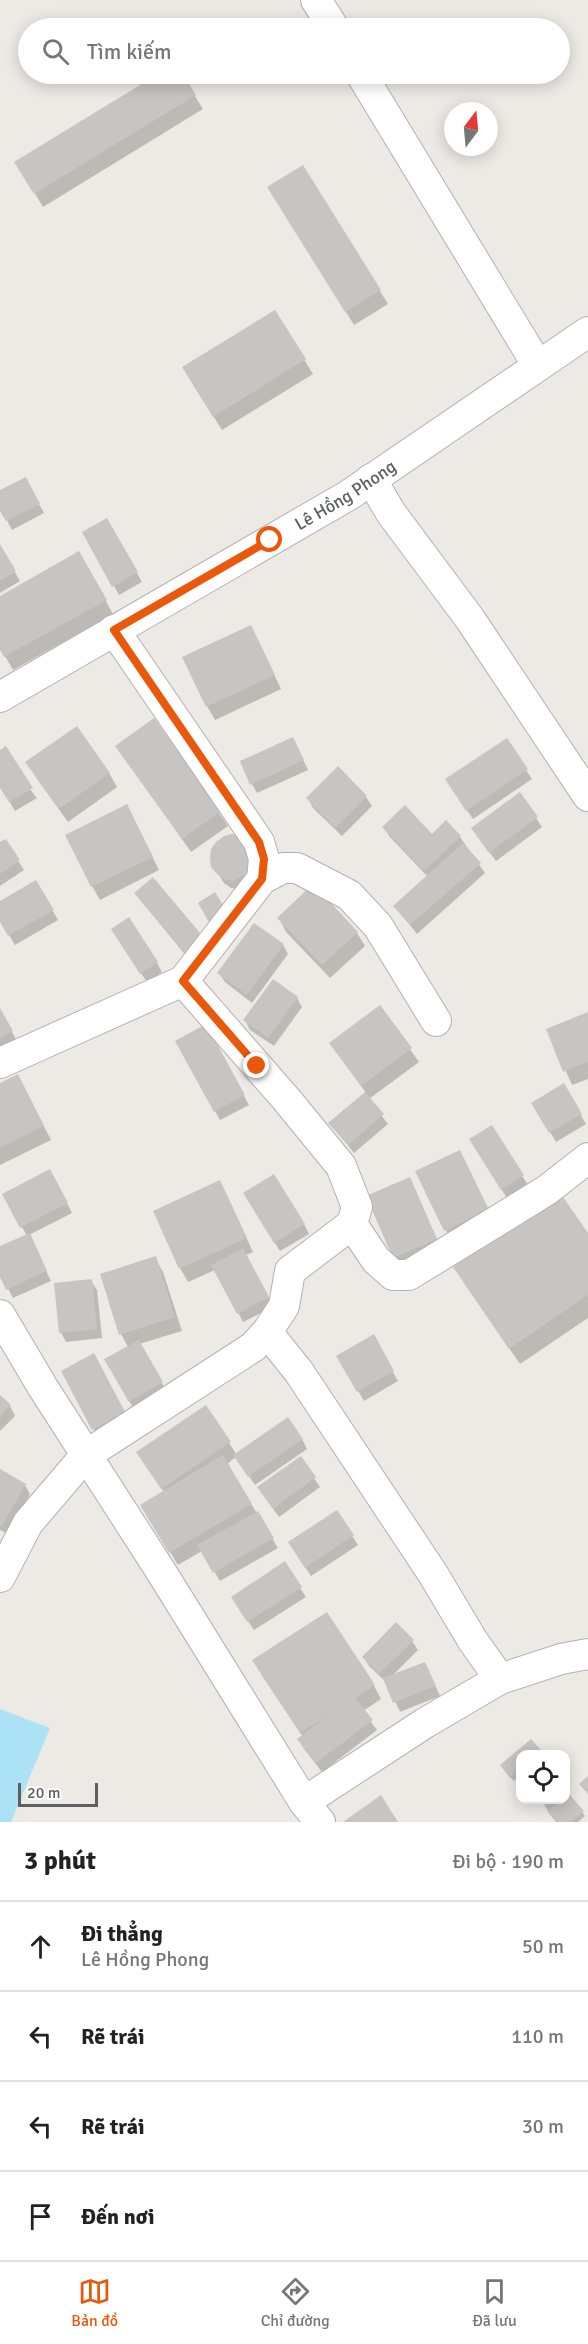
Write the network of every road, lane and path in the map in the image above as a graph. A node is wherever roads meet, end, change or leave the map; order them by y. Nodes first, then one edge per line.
1 (316, 0) edge
2 (328, 18) edge
3 (367, 84) edge
4 (588, 332) edge
5 (538, 366) junction
6 (371, 479) junction
7 (114, 630) junction
8 (3, 688) edge
9 (588, 796) edge
10 (262, 879) junction
11 (183, 981) junction
12 (436, 1021) dead end
13 (0, 1064) edge
14 (588, 1158) edge
15 (352, 1224) junction
16 (0, 1315) edge
17 (267, 1332) junction
18 (86, 1455) junction
19 (2, 1567) edge
20 (588, 1654) edge
21 (500, 1679) junction
22 (312, 1812) edge

1 - 2 street
3 - 5 street
4 - 5 street, Lê Hồng Phong
5 - 6 street, Lê Hồng Phong
6 - 7 street, Lê Hồng Phong
6 - 9 street
7 - 8 street, Lê Hồng Phong
7 - 10 street
10 - 11 street
10 - 12 street
11 - 13 street
11 - 15 street
14 - 15 street
15 - 17 street
16 - 18 street
17 - 18 street
17 - 21 street
18 - 19 street
18 - 22 street
20 - 21 street
21 - 22 street

